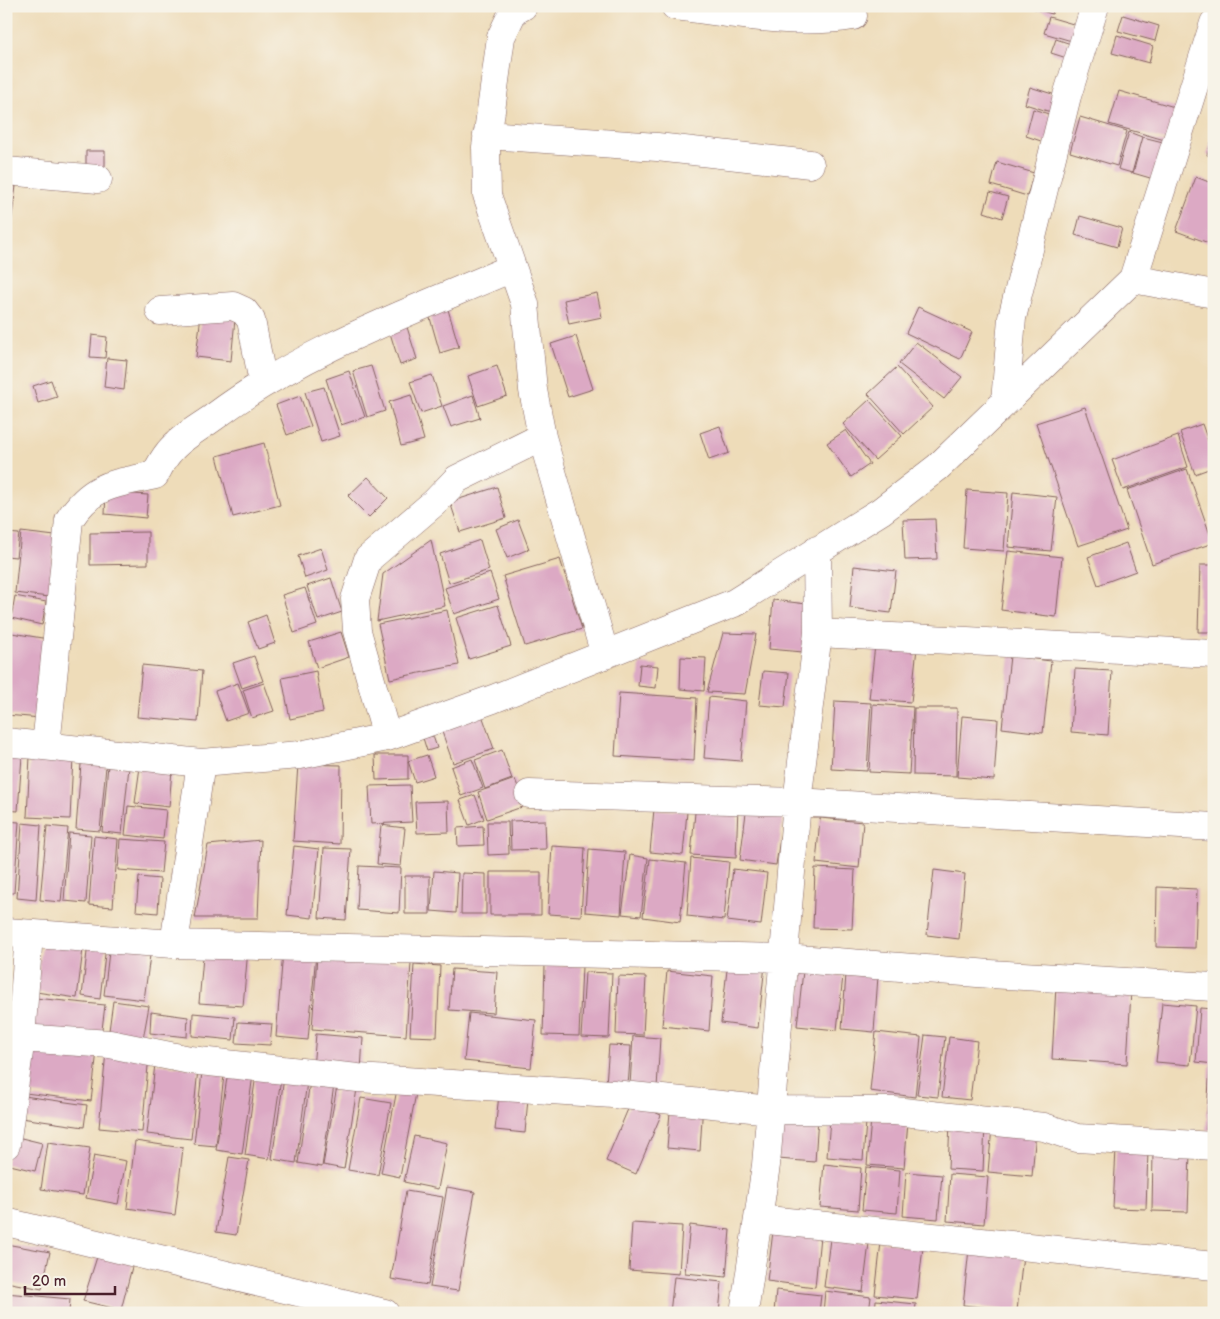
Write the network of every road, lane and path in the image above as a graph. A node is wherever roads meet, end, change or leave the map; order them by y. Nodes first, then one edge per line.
1 (523, 6) edge
2 (675, 6) edge
3 (1095, 6) edge
4 (795, 13) edge
5 (853, 16) dead end
6 (1214, 23) edge
7 (1204, 87) edge
8 (487, 135) junction
9 (810, 164) dead end
10 (6, 171) edge
11 (98, 179) dead end
12 (512, 268) junction
13 (1133, 279) junction
14 (1214, 294) edge
15 (160, 311) dead end
16 (263, 383) junction
17 (1005, 402) junction
18 (542, 437) junction
19 (817, 550) junction
20 (818, 633) junction
21 (1214, 654) edge
22 (605, 655) junction
23 (387, 737) junction
24 (6, 742) edge
25 (46, 746) junction
26 (201, 763) junction
27 (529, 794) dead end
28 (797, 802) junction
29 (1214, 827) edge
30 (18, 932) edge
31 (174, 944) junction
32 (785, 958) junction
33 (1214, 987) edge
34 (21, 1038) junction
35 (771, 1110) junction
36 (6, 1146) edge
37 (1214, 1146) edge
38 (758, 1219) junction
39 (6, 1222) edge
40 (1214, 1266) edge
41 (385, 1313) edge
42 (744, 1313) edge

1 - 8 street
2 - 4 street
3 - 17 street
4 - 5 street
6 - 7 street
7 - 13 street
8 - 9 street
8 - 12 street
10 - 11 street
12 - 16 street
12 - 18 street
13 - 14 street
13 - 17 street
15 - 16 street
16 - 25 street
17 - 19 street
18 - 22 street
18 - 23 street
19 - 20 street
19 - 22 street
20 - 21 street
20 - 28 street
22 - 23 street
23 - 26 street
24 - 25 street
25 - 26 street
26 - 31 street
27 - 28 street
28 - 29 street
28 - 32 street
30 - 31 street
30 - 34 street
31 - 32 street
32 - 33 street
32 - 35 street
34 - 35 street
34 - 36 street
35 - 37 street
35 - 38 street
38 - 40 street
38 - 42 street
39 - 41 street

